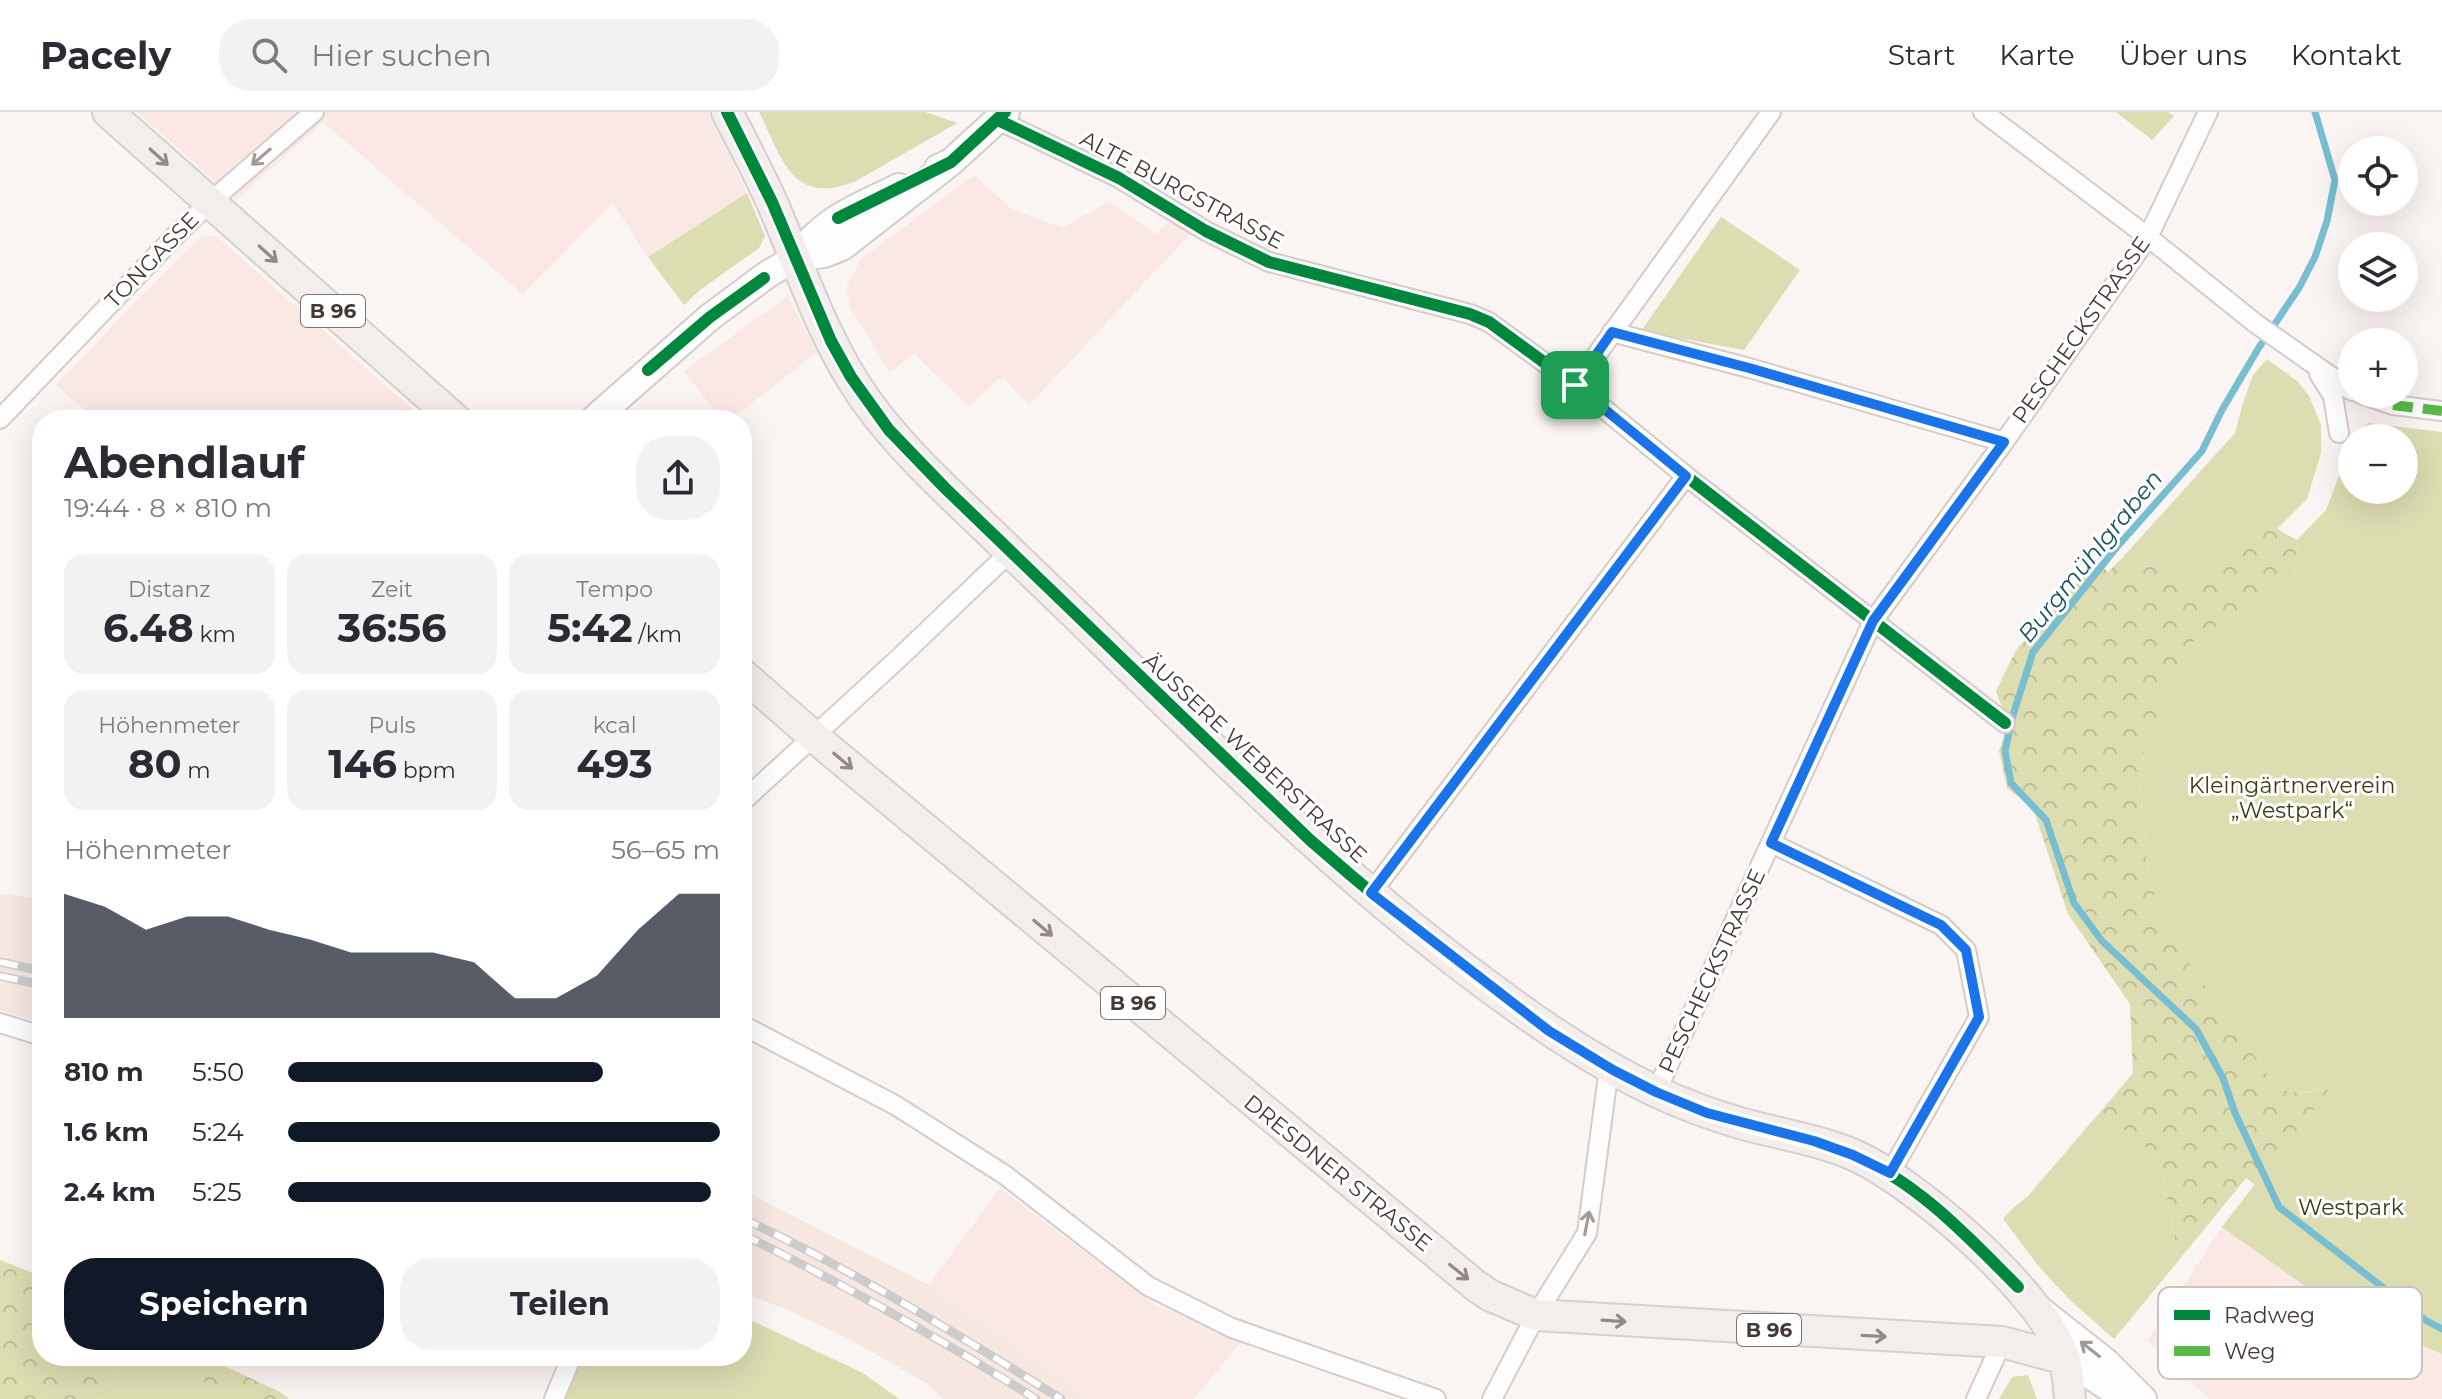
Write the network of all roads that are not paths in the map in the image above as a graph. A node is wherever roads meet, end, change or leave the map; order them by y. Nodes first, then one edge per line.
1 (108, 112) edge
2 (314, 112) edge
3 (727, 112) edge
4 (1771, 112) edge
5 (1983, 112) edge
6 (2208, 112) edge
7 (1002, 116) edge
8 (210, 202) junction
9 (2148, 237) junction
10 (796, 258) junction
11 (1612, 332) junction
12 (2313, 365) junction
13 (2338, 382) edge
14 (1575, 385) junction
15 (2418, 408) edge
16 (445, 410) edge
17 (604, 410) edge
18 (2442, 411) edge
19 (0, 419) edge
20 (2338, 427) edge
21 (2004, 442) junction
22 (1686, 476) junction
23 (1010, 552) junction
24 (1873, 621) junction
25 (752, 683) edge
26 (2005, 723) dead end
27 (813, 736) junction
28 (752, 793) edge
29 (1771, 843) junction
30 (1371, 893) junction
31 (0, 1023) edge
32 (752, 1030) edge
33 (32, 1033) edge
34 (1613, 1070) junction
35 (1656, 1092) junction
36 (1890, 1173) junction
37 (2026, 1295) junction
38 (1536, 1315) junction
39 (2002, 1342) junction
40 (2065, 1359) junction
41 (568, 1366) edge
42 (554, 1399) edge
43 (1436, 1399) edge
44 (1492, 1399) edge
45 (1976, 1399) edge
46 (2069, 1399) edge
47 (2126, 1399) edge
48 (2143, 1399) edge

1 -> 8 main road, B 96
2 -> 8 street, TONGASSE
3 - 10 main road, ÄUSSERE WEBERSTRASSE
4 - 11 street
5 - 9 street
6 - 9 street, PESCHECKSTRASSE
7 - 10 main road
7 - 14 street, ALTE BURGSTRASSE
8 -> 16 main road, B 96
8 - 19 street, TONGASSE
9 - 12 street
9 - 21 street, PESCHECKSTRASSE
10 - 17 main road
10 - 23 main road, ÄUSSERE WEBERSTRASSE
11 - 14 street
11 - 21 street
12 - 13 street
12 - 20 street
14 - 22 street, ALTE BURGSTRASSE
15 - 18 street
21 - 24 street, PESCHECKSTRASSE
22 - 24 street, ALTE BURGSTRASSE
22 - 30 street
23 - 27 street
23 - 30 main road, ÄUSSERE WEBERSTRASSE
24 - 26 street, ALTE BURGSTRASSE
24 - 29 street, PESCHECKSTRASSE
25 - 27 main road, DRESDNER STRASSE / B 96
27 - 28 street
27 -> 38 main road, DRESDNER STRASSE / B 96
29 - 35 street, PESCHECKSTRASSE
29 - 36 street
30 - 34 main road, ÄUSSERE WEBERSTRASSE
31 - 33 street
32 - 43 street
34 - 35 main road, ÄUSSERE WEBERSTRASSE
38 -> 34 street
35 - 36 main road, ÄUSSERE WEBERSTRASSE
36 - 37 main road, ÄUSSERE WEBERSTRASSE
37 - 39 main road
37 - 40 main road, ÄUSSERE WEBERSTRASSE
48 -> 37 main road
38 -> 39 main road, DRESDNER STRASSE / B 96
38 - 44 street
39 - 40 main road, DRESDNER STRASSE / B 96
39 - 45 street
39 - 46 main road
40 - 46 main road
40 - 47 main road, ÄUSSERE WEBERSTRASSE
41 - 42 street

